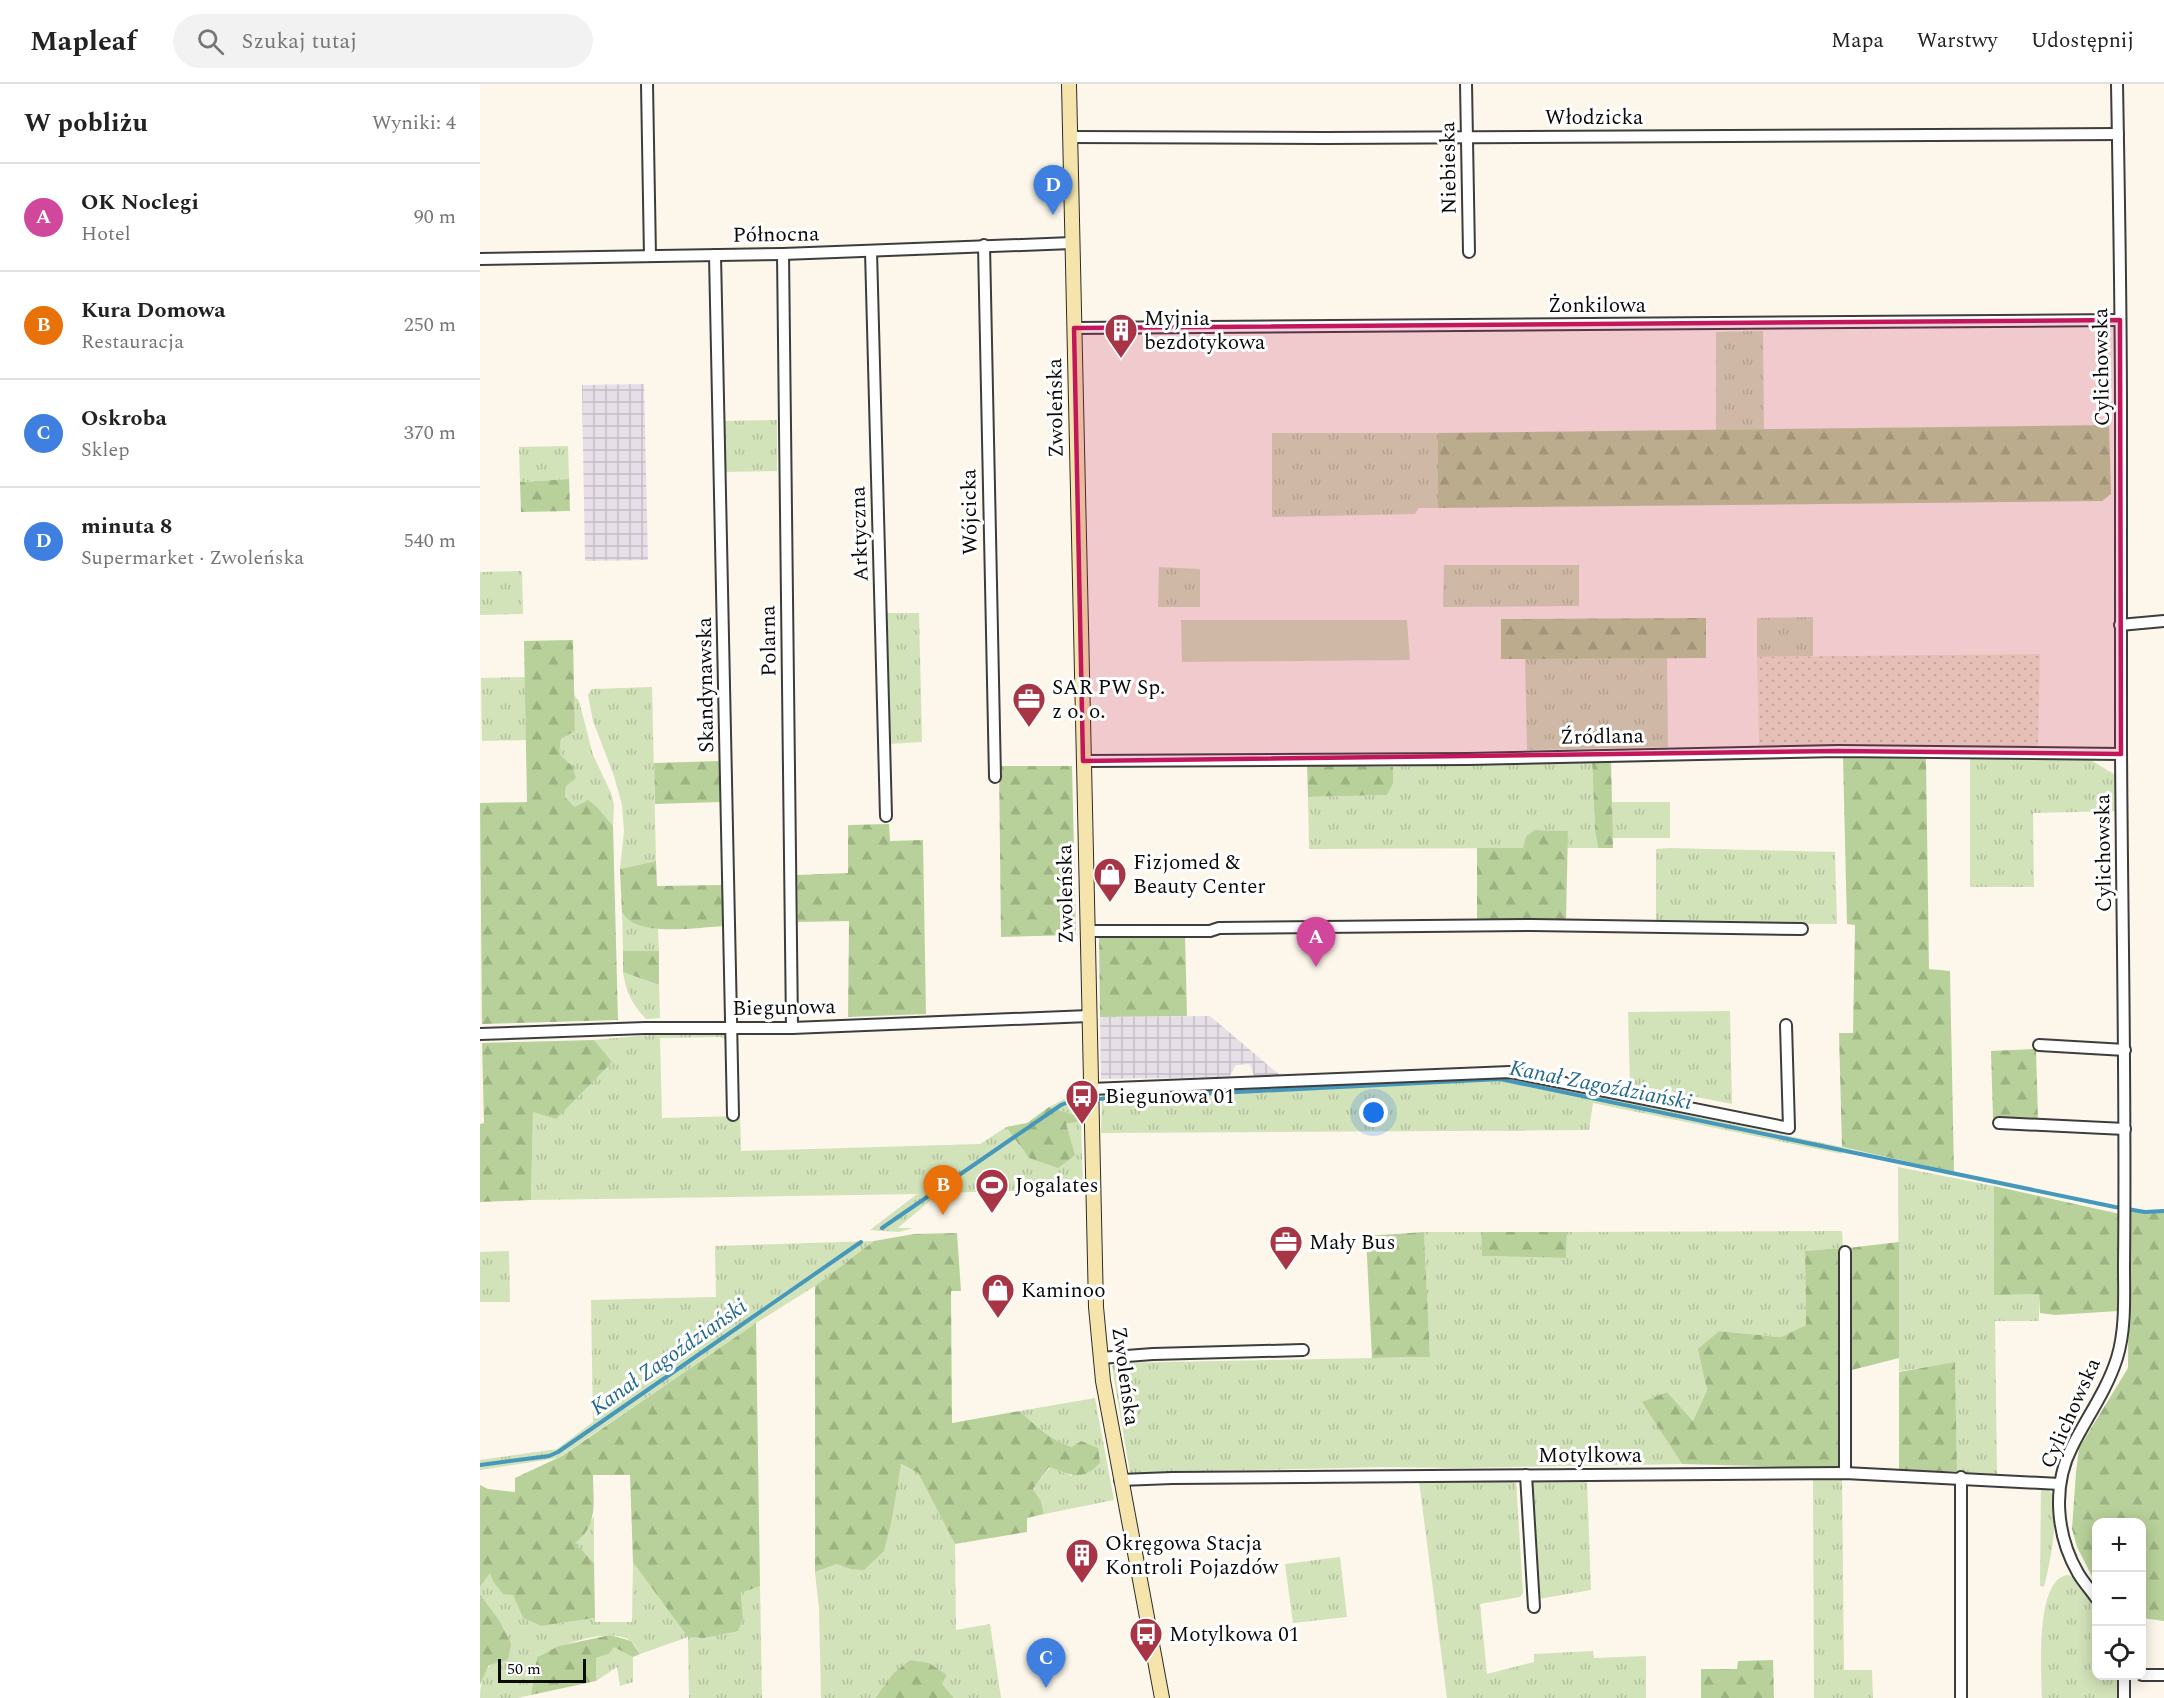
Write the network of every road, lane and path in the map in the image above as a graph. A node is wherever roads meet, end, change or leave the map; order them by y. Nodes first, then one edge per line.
1 (647, 84) edge
2 (1069, 84) edge
3 (1466, 84) edge
4 (2117, 84) edge
5 (2118, 134) junction
6 (1467, 136) junction
7 (1071, 137) junction
8 (1072, 243) junction
9 (984, 245) junction
10 (871, 251) junction
11 (480, 252) edge
12 (1469, 252) dead end
13 (783, 254) junction
14 (715, 255) junction
15 (650, 256) junction
16 (480, 259) edge
17 (2120, 320) junction
18 (1074, 328) junction
19 (2164, 621) edge
20 (2120, 625) junction
21 (2121, 754) junction
22 (1083, 761) junction
23 (994, 777) dead end
24 (886, 816) dead end
25 (1802, 929) dead end
26 (1087, 931) junction
27 (1089, 1016) junction
28 (1786, 1025) dead end
29 (792, 1028) junction
30 (732, 1029) junction
31 (480, 1034) edge
32 (2039, 1045) dead end
33 (2125, 1050) junction
34 (1091, 1096) junction
35 (733, 1115) dead end
36 (2000, 1123) dead end
37 (2125, 1129) junction
38 (1845, 1251) dead end
39 (1303, 1350) dead end
40 (1100, 1358) junction
41 (1845, 1473) junction
42 (1526, 1474) junction
43 (1960, 1477) junction
44 (1120, 1480) junction
45 (2060, 1484) junction
46 (2092, 1591) edge
47 (1534, 1607) dead end
48 (2146, 1675) edge
49 (2164, 1675) edge
50 (2124, 1680) edge
51 (1162, 1698) edge
52 (1962, 1698) edge
53 (2124, 1698) edge

1 - 15 street
2 - 7 street, Zwoleńska
3 - 6 street, Niebieska
4 - 5 street, Cylichowska
5 - 6 street, Włodzicka
5 - 17 street, Cylichowska
6 - 7 street, Włodzicka
6 - 12 street, Niebieska
7 - 8 street, Zwoleńska
8 - 9 street, Północna
8 - 18 street, Zwoleńska
9 - 10 street, Północna
9 - 23 street, Wójcicka
10 - 13 street, Północna
10 - 24 street, Arktyczna
11 - 16 street, Północna
13 - 14 street, Północna
13 - 29 street, Polarna
14 - 15 street, Północna
14 - 30 street, Skandynawska
15 - 16 street, Północna
17 - 18 street, Żonkilowa
17 - 20 street, Cylichowska
18 - 22 street, Zwoleńska
19 - 20 street
20 - 21 street, Cylichowska
21 - 22 street, Źródlana
21 - 33 street, Cylichowska
22 - 26 street, Zwoleńska
25 - 26 street
26 - 27 street, Zwoleńska
27 - 29 street, Biegunowa
27 - 34 street, Zwoleńska
28 - 34 street
29 - 30 street, Biegunowa
30 - 31 street, Biegunowa
30 - 35 street, Skandynawska
32 - 33 street
33 - 37 street, Cylichowska
34 - 40 street, Zwoleńska
36 - 37 street
37 - 45 street, Cylichowska
38 - 41 street
39 - 40 street
40 - 44 street, Zwoleńska
41 - 42 street, Motylkowa
41 - 43 street, Motylkowa
42 - 44 street, Motylkowa
42 - 47 street
43 - 45 street, Motylkowa
43 - 52 street
44 - 51 street, Zwoleńska
45 - 46 street, Cylichowska
48 - 49 street
50 - 53 street

